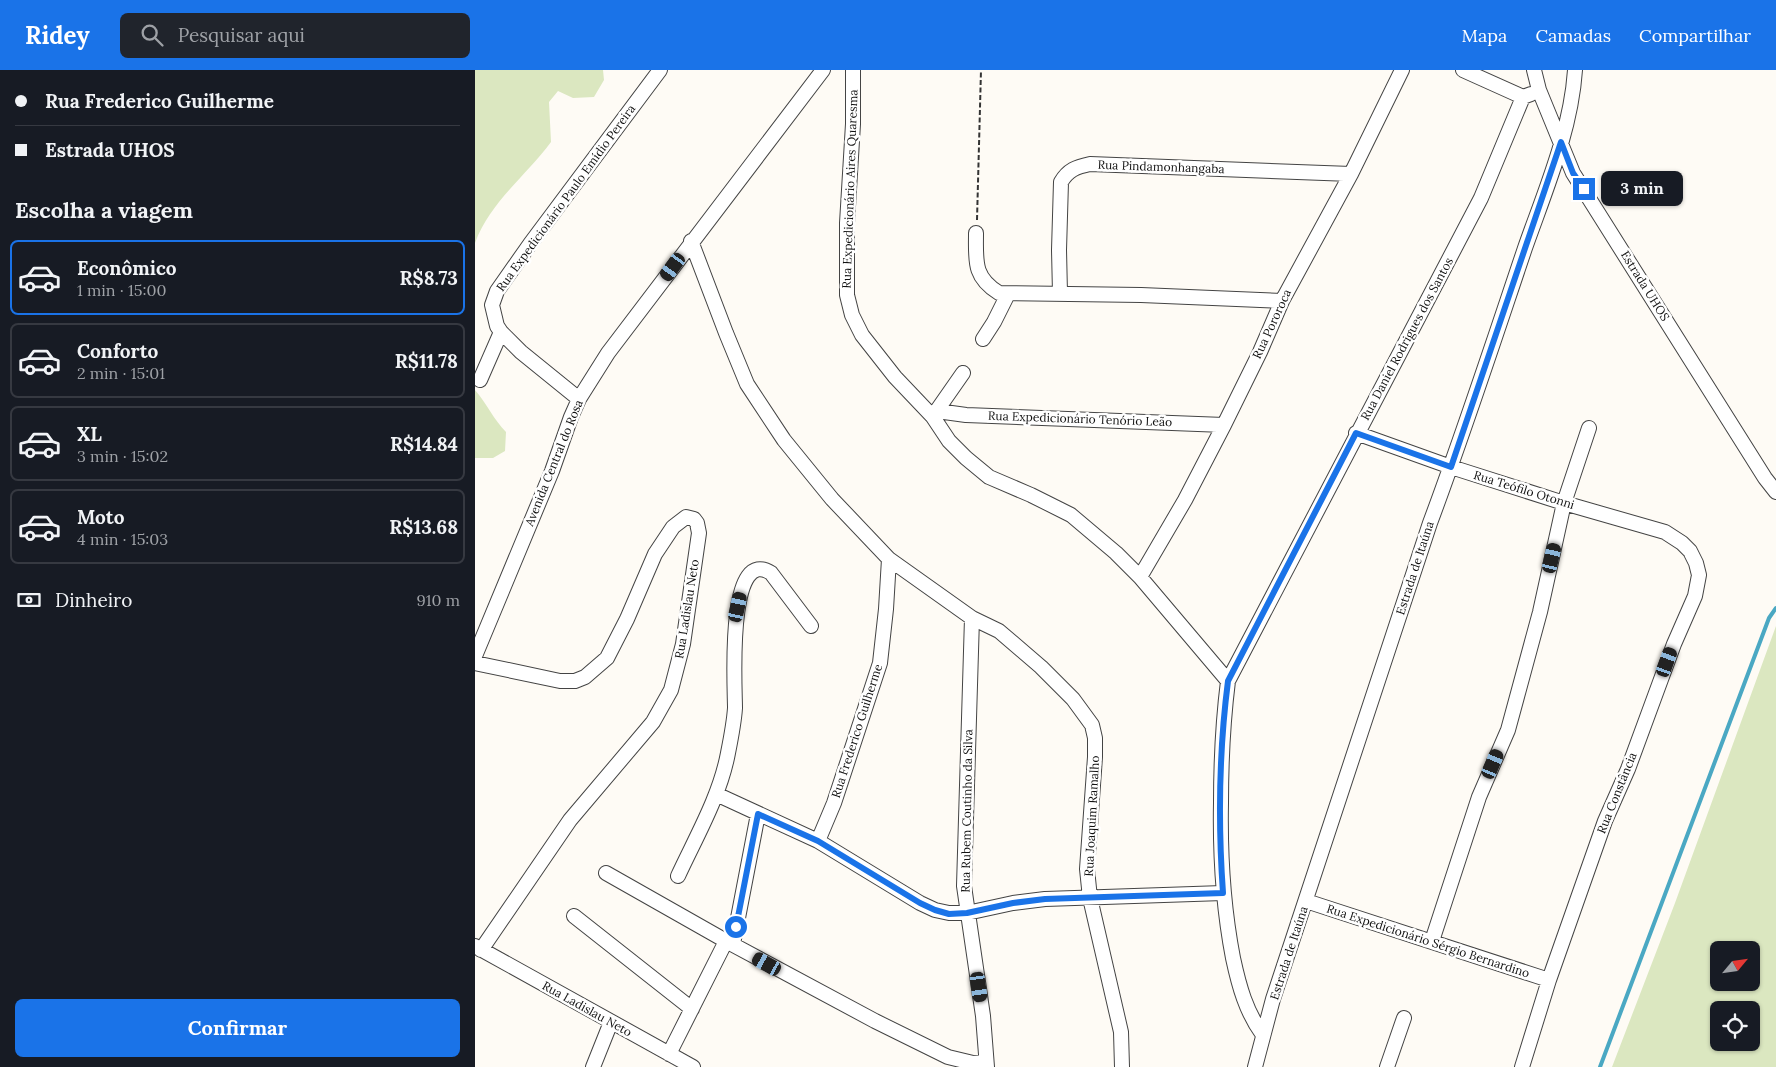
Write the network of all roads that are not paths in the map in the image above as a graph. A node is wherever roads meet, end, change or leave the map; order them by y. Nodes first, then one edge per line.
1 (660, 70) edge
2 (823, 70) edge
3 (853, 70) edge
4 (1402, 70) edge
5 (1463, 70) edge
6 (1534, 70) edge
7 (1575, 70) edge
8 (1539, 90) junction
9 (1523, 97) junction
10 (1561, 142) junction
11 (1351, 174) junction
12 (976, 232) road end
13 (691, 241) junction
14 (1008, 294) junction
15 (1060, 294) junction
16 (1282, 300) junction
17 (501, 332) junction
18 (983, 339) dead end
19 (963, 373) dead end
20 (480, 380) dead end
21 (579, 399) junction
22 (935, 414) junction
23 (1224, 425) junction
24 (1589, 428) dead end
25 (1356, 433) junction
26 (1451, 467) junction
27 (1776, 492) edge
28 (1564, 504) junction
29 (1665, 532) joint
30 (889, 559) junction
31 (1140, 577) junction
32 (972, 618) junction
33 (811, 626) dead end
34 (475, 656) edge
35 (475, 663) edge
36 (1228, 681) junction
37 (716, 794) junction
38 (758, 814) junction
39 (818, 841) junction
40 (606, 873) dead end
41 (678, 876) dead end
42 (1223, 893) junction
43 (1089, 898) junction
44 (1306, 901) junction
45 (967, 913) junction
46 (574, 916) dead end
47 (1433, 941) junction
48 (729, 943) junction
49 (478, 948) edge
50 (1549, 980) junction
51 (692, 1009) junction
52 (1404, 1018) dead end
53 (611, 1022) junction
54 (1263, 1035) junction
55 (669, 1054) junction
56 (986, 1064) edge
57 (593, 1067) edge
58 (693, 1067) edge
59 (1122, 1067) edge
60 (1255, 1067) edge
61 (1387, 1067) edge
62 (1522, 1067) edge

1 - 17 street, Rua Expedicionário Paulo Emídio Pereira
2 - 13 street, Avenida Central do Rosa
3 - 22 street, Rua Expedicionário Aires Quaresma
4 - 11 street, Rua Pororoca
5 - 9 street
6 - 8 street, Estrada UHOS
7 - 10 street, Estrada de Itaúna
8 - 9 street
8 - 10 street, Estrada UHOS
9 - 25 street, Rua Daniel Rodrigues dos Santos
10 - 26 street, Estrada de Itaúna
10 - 27 street, Estrada UHOS
11 - 15 street, Rua Pindamonhangaba
11 - 16 street, Rua Pororoca
12 - 14 street
13 - 21 street, Avenida Central do Rosa
13 - 30 street, Rua Joaquim Ramalho
14 - 15 street
14 - 18 street
15 - 16 street
16 - 23 street, Rua Pororoca
17 - 20 street
17 - 21 street, Rua Expedicionário Paulo Emídio Pereira
19 - 22 street
21 - 34 street, Avenida Central do Rosa
22 - 23 street, Rua Expedicionário Tenório Leão
22 - 31 street, Rua Expedicionário Aires Quaresma
23 - 31 street, Rua Pororoca
24 - 28 street
25 - 26 street, Rua Teófilo Otonni
25 - 36 street, Rua Daniel Rodrigues dos Santos
26 - 28 street, Rua Teófilo Otonni
26 - 44 street, Estrada de Itaúna
28 - 29 street, Rua Teófilo Otonni
28 - 47 street
29 - 50 street, Rua Constância
30 - 32 street, Rua Joaquim Ramalho
30 - 39 street, Rua Frederico Guilherme
31 - 36 street, Rua Expedicionário Aires Quaresma
32 - 43 street, Rua Joaquim Ramalho
32 - 45 street, Rua Rubem Coutinho da Silva
33 - 37 street
35 - 49 street, Rua Ladislau Neto
36 - 42 street, Rua Daniel Rodrigues dos Santos
37 - 38 street
37 - 41 street
38 - 39 street
38 - 48 street
39 - 45 street
40 - 48 street, Rua Rubem Coutinho da Silva
42 - 43 street
42 - 54 street, Rua Daniel Rodrigues dos Santos
43 - 45 street
43 - 59 street, Rua Joaquim Ramalho
44 - 47 street, Rua Expedicionário Sérgio Bernardino
44 - 54 street, Estrada de Itaúna
45 - 56 street, Rua Rubem Coutinho da Silva
46 - 51 street
47 - 50 street, Rua Expedicionário Sérgio Bernardino
48 - 51 street
48 - 56 street, Rua Rubem Coutinho da Silva
49 - 53 street, Rua Ladislau Neto
50 - 62 street, Rua Constância
51 - 55 street
52 - 61 street
53 - 55 street, Rua Ladislau Neto
53 - 57 street
54 - 60 street, Estrada de Itaúna
55 - 58 street, Rua Ladislau Neto

